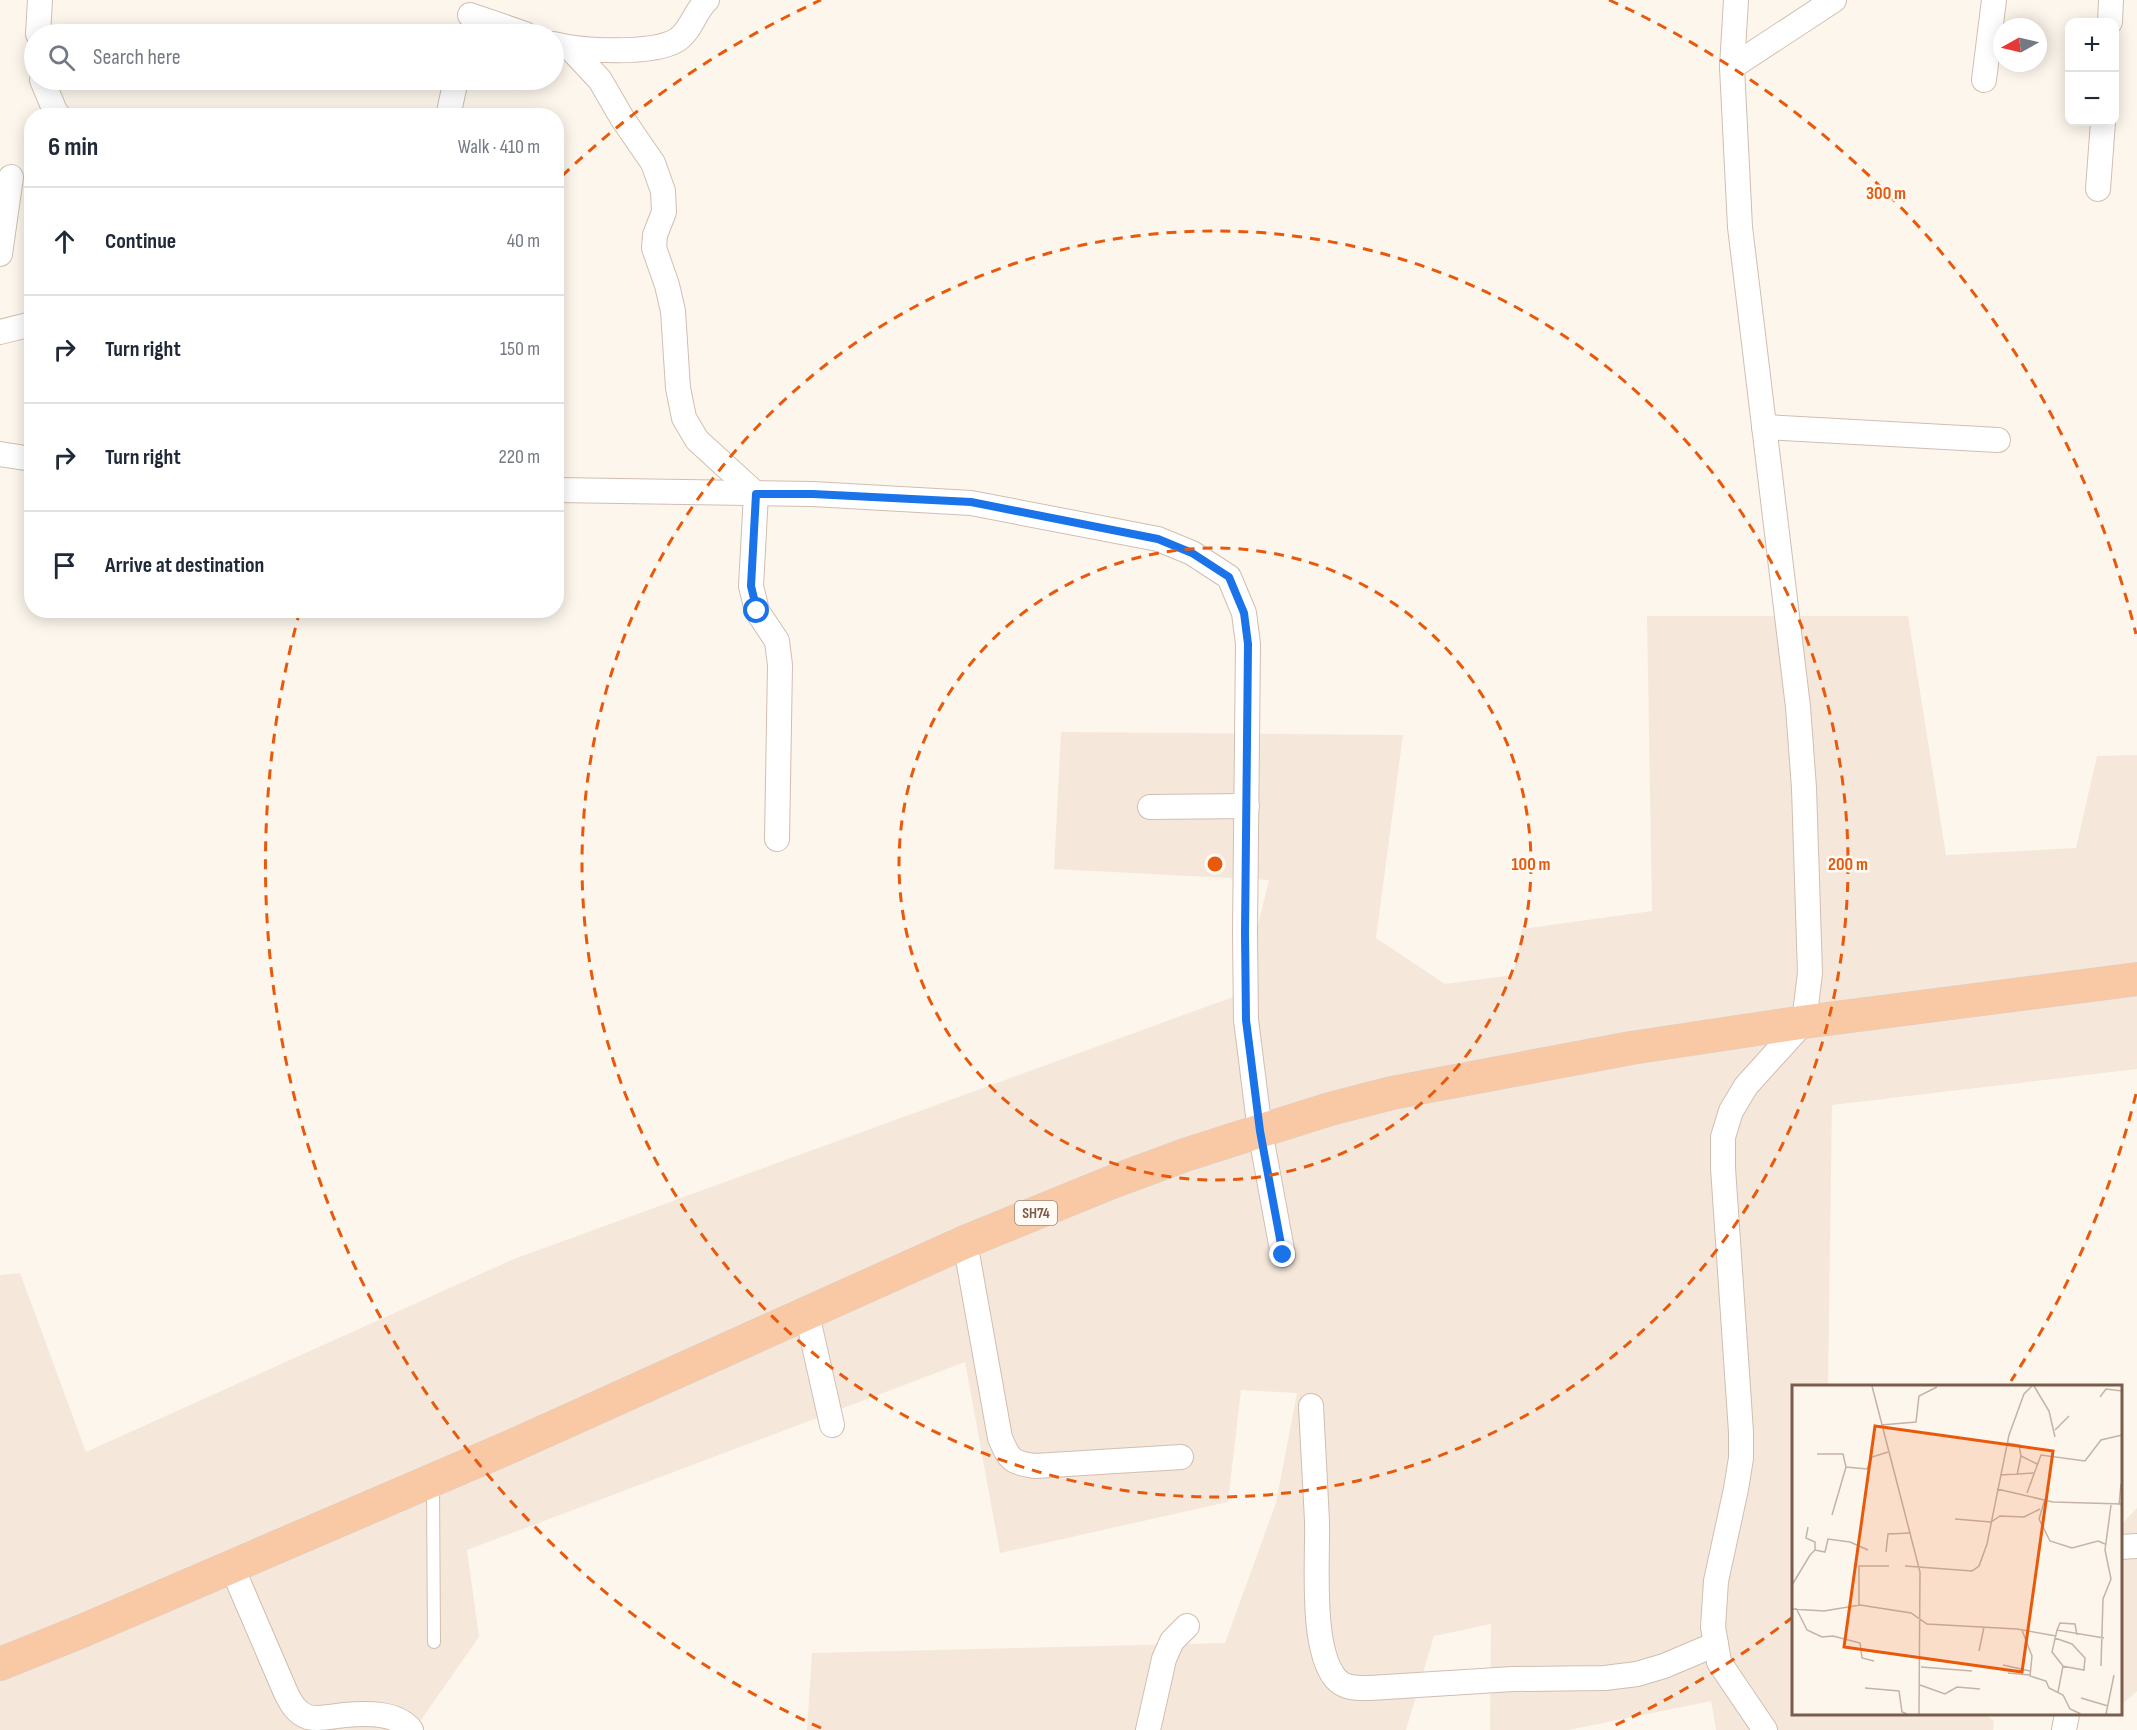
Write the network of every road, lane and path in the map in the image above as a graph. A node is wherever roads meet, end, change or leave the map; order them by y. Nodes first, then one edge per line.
1 (40, 0) edge
2 (707, 0) edge
3 (1736, 0) edge
4 (1834, 0) edge
5 (1994, 0) edge
6 (2111, 0) edge
7 (469, 17) edge
8 (2110, 18) edge
9 (39, 24) edge
10 (492, 24) edge
11 (564, 46) edge
12 (564, 48) edge
13 (1732, 67) junction
14 (1984, 80) dead end
15 (46, 90) edge
16 (454, 90) edge
17 (54, 108) edge
18 (450, 108) edge
19 (2103, 126) edge
20 (11, 177) dead end
21 (2098, 189) dead end
22 (0, 254) edge
23 (24, 326) edge
24 (0, 332) edge
25 (1764, 427) junction
26 (1998, 440) dead end
27 (0, 454) edge
28 (24, 458) edge
29 (564, 490) edge
30 (756, 494) junction
31 (1247, 806) junction
32 (1150, 807) dead end
33 (777, 839) dead end
34 (2137, 979) edge
35 (1804, 1022) junction
36 (1260, 1131) junction
37 (965, 1242) junction
38 (1283, 1255) dead end
39 (807, 1314) junction
40 (1311, 1406) dead end
41 (832, 1425) dead end
42 (1181, 1457) dead end
43 (433, 1479) junction
44 (2137, 1545) edge
45 (2122, 1547) edge
46 (231, 1565) junction
47 (1187, 1626) dead end
48 (434, 1642) dead end
49 (1716, 1644) junction
50 (0, 1664) edge
51 (2067, 1715) edge
52 (411, 1730) edge
53 (1148, 1730) edge
54 (1765, 1730) edge
55 (2064, 1730) edge

1 - 9 street
2 - 11 street
3 - 13 street
4 - 13 street
5 - 14 street
6 - 8 street
7 - 10 street
12 - 30 street
13 - 25 street
15 - 17 street
16 - 18 street
19 - 21 street
20 - 22 street
23 - 24 street
25 - 26 street
25 - 35 street
27 - 28 street
29 - 30 street
30 - 31 street
30 - 33 street
31 - 32 street
31 - 36 street
34 - 35 highway, SH74
35 - 36 highway, SH74
35 - 49 street
36 - 37 highway, SH74
36 - 38 street
37 - 39 highway, SH74
37 - 42 street
39 - 41 street
39 - 43 highway, SH74
40 - 49 street
43 - 46 highway, SH74
43 - 48 lane
44 - 45 street
46 - 50 highway, SH74
46 - 52 street
47 - 53 street
49 - 54 street
51 - 55 street

